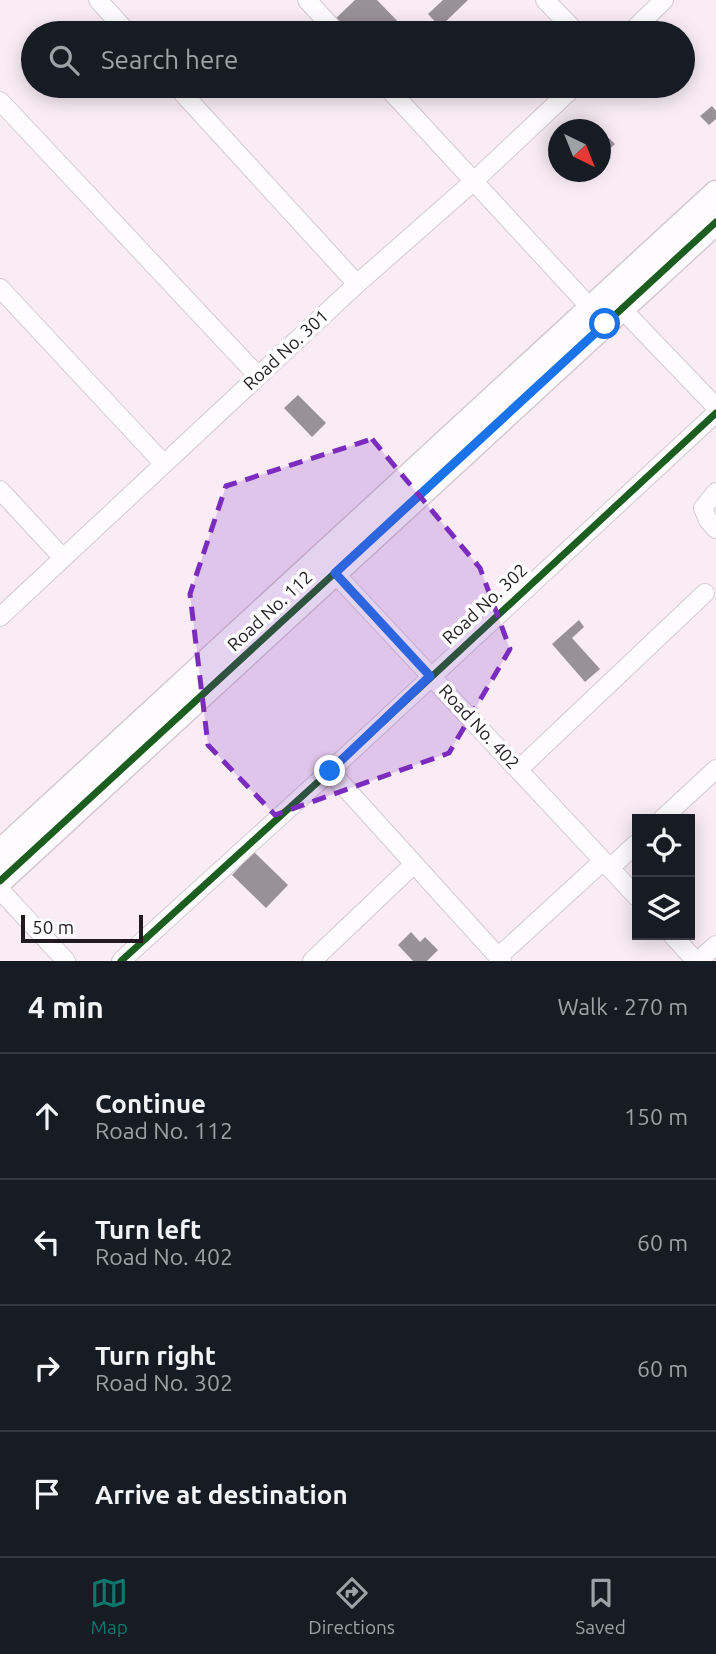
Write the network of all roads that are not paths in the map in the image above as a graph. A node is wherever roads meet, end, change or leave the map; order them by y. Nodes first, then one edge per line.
1 (98, 0) edge
2 (307, 0) edge
3 (545, 0) edge
4 (664, 0) edge
5 (117, 21) edge
6 (326, 21) edge
7 (565, 21) edge
8 (642, 21) edge
9 (187, 98) edge
10 (397, 98) edge
11 (562, 98) edge
12 (0, 102) edge
13 (474, 181) junction
14 (716, 193) edge
15 (716, 222) edge
16 (357, 284) junction
17 (0, 288) edge
18 (606, 314) junction
19 (258, 376) junction
20 (716, 407) edge
21 (716, 413) edge
22 (163, 463) junction
23 (0, 490) edge
24 (716, 492) edge
25 (716, 529) edge
26 (63, 558) junction
27 (328, 565) junction
28 (705, 593) dead end
29 (0, 617) edge
30 (430, 676) junction
31 (716, 769) edge
32 (518, 770) junction
33 (330, 771) junction
34 (667, 814) edge
35 (632, 846) edge
36 (0, 852) edge
37 (414, 864) junction
38 (606, 864) junction
39 (0, 881) edge
40 (0, 890) edge
41 (632, 892) edge
42 (677, 940) edge
43 (716, 945) edge
44 (500, 959) edge
45 (66, 961) edge
46 (121, 961) edge
47 (312, 961) edge
48 (697, 961) edge

1 - 5 street
2 - 6 street
3 - 7 street
4 - 8 street
9 - 16 street
10 - 13 street
11 - 13 street, Road No. 301
12 - 19 street
13 - 16 street, Road No. 301
13 - 18 street
14 - 18 street, Road No. 112
15 - 18 street, Road No. 112
16 - 19 street, Road No. 301
17 - 22 street
18 - 20 street
18 - 27 street, Road No. 112
19 - 22 street, Road No. 301
21 - 30 street, Road No. 302
22 - 26 street, Road No. 301
23 - 26 street
24 - 25 street
26 - 29 street, Road No. 301
27 - 30 street, Road No. 402
27 - 36 street, Road No. 112
27 - 39 street, Road No. 112
28 - 32 street
30 - 32 street, Road No. 402
30 - 33 street, Road No. 302
31 - 34 street
32 - 38 street, Road No. 402
33 - 37 street
33 - 46 street, Road No. 302
35 - 38 street
37 - 44 street
37 - 47 street
38 - 41 street, Road No. 402
38 - 44 street
40 - 45 street
42 - 48 street
43 - 48 street

